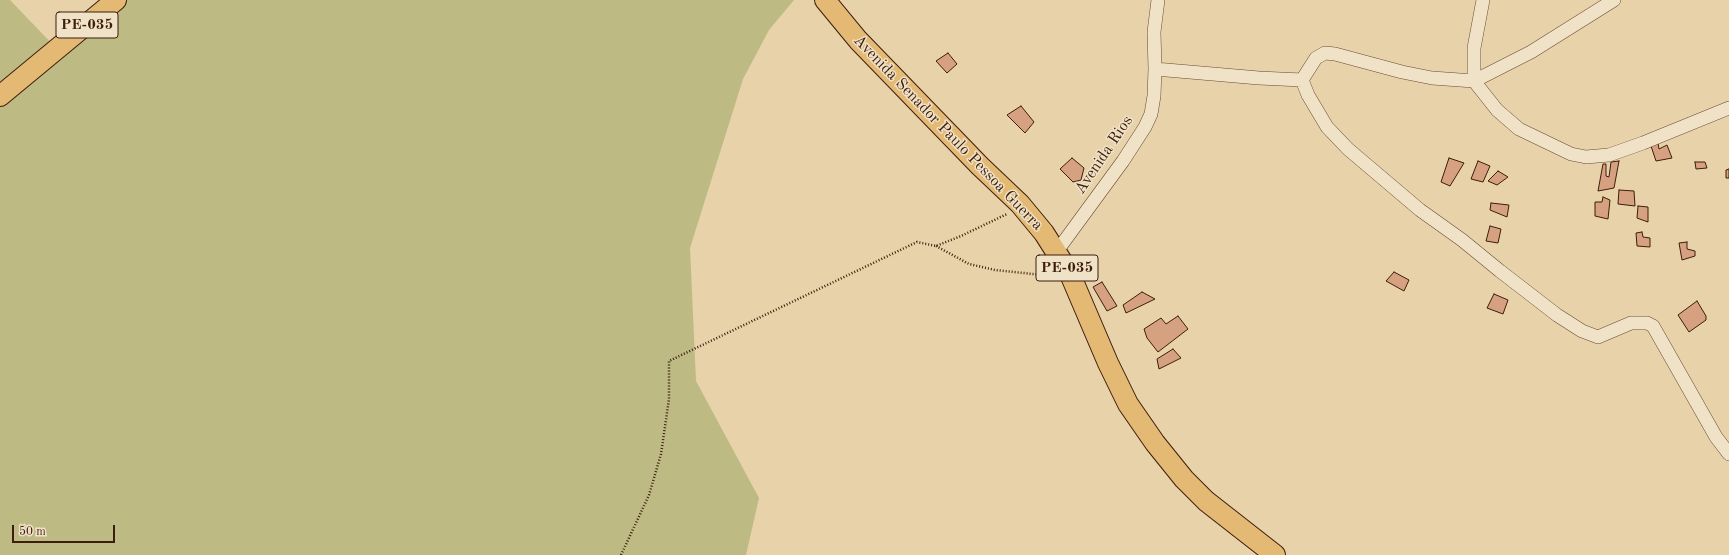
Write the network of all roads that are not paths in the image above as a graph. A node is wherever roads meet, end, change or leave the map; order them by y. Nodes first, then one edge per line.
1 (116, 0) edge
2 (825, 0) edge
3 (1158, 0) edge
4 (1482, 0) edge
5 (1614, 0) edge
6 (1155, 69) junction
7 (1302, 80) junction
8 (1474, 81) junction
9 (0, 96) edge
10 (1729, 108) edge
11 (1057, 251) junction
12 (1729, 454) edge
13 (1275, 555) edge

1 - 9 main road, PE-035 / PE-035
2 - 11 main road, Avenida Senador Paulo Pessoa Guerra / PE-035
3 - 6 street, Avenida Rios
4 - 8 street
5 - 8 street
6 - 7 street
6 - 11 street, Avenida Rios
7 - 8 street
7 - 12 street
8 - 10 street
11 - 13 main road, Avenida Senador Paulo Pessoa Guerra / PE-035

